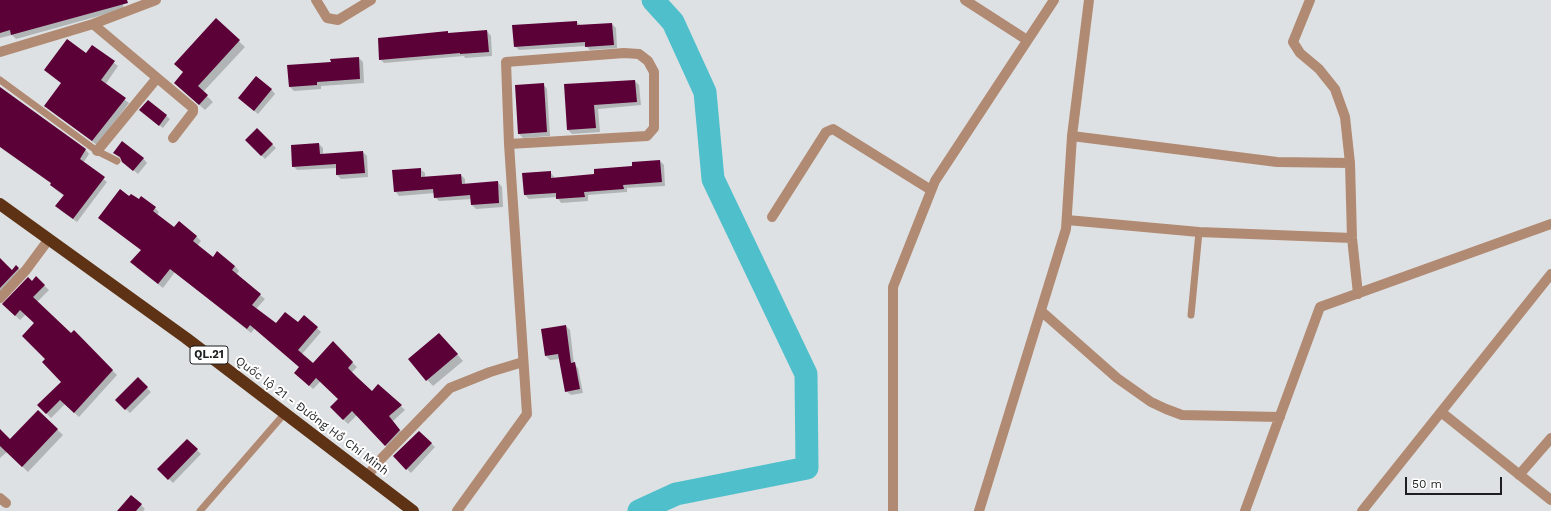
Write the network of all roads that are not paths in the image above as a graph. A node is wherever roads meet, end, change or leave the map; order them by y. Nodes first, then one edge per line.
1 (156, 0) edge
2 (316, 0) edge
3 (370, 0) edge
4 (965, 0) edge
5 (1054, 0) edge
6 (1089, 0) edge
7 (1310, 0) edge
8 (93, 24) junction
9 (1027, 40) junction
10 (0, 52) edge
11 (157, 78) junction
12 (0, 80) edge
13 (1072, 136) junction
14 (173, 138) dead end
15 (509, 144) junction
16 (97, 151) junction
17 (117, 161) dead end
18 (1350, 162) junction
19 (931, 190) junction
20 (0, 204) edge
21 (772, 217) dead end
22 (1067, 220) junction
23 (1551, 224) edge
24 (1199, 232) junction
25 (1352, 238) junction
26 (49, 239) junction
27 (1551, 274) edge
28 (1358, 294) junction
29 (0, 298) edge
30 (1040, 312) junction
31 (1191, 315) dead end
32 (523, 362) junction
33 (1440, 412) junction
34 (285, 413) junction
35 (1280, 417) junction
36 (1551, 438) edge
37 (1519, 475) junction
38 (367, 476) junction
39 (1551, 500) edge
40 (200, 511) edge
41 (413, 511) edge
42 (457, 511) edge
43 (893, 511) edge
44 (979, 511) edge
45 (1245, 511) edge
46 (1362, 511) edge

1 - 8 street
2 - 3 street
4 - 9 street
5 - 9 street
6 - 13 street
7 - 18 street
8 - 10 street
8 - 11 street
9 - 19 street
11 - 14 street
11 - 16 street
12 - 16 lane
13 - 18 street
13 - 22 street
15 - 15 street
15 - 32 street
16 - 17 lane
18 - 25 street
19 - 21 street
19 - 43 street
20 - 26 highway, Quốc lộ 21 - Đường Hồ Chí Minh / QL.21
22 - 24 street
22 - 30 street
23 - 28 street
24 - 25 street
24 - 31 lane
25 - 28 street
26 - 29 street
26 - 34 highway, Quốc lộ 21 - Đường Hồ Chí Minh / QL.21
27 - 33 street
28 - 35 street
30 - 35 street
30 - 44 street
32 - 38 street
32 - 42 street
33 - 37 street
33 - 46 street
34 - 38 highway, Quốc lộ 21 - Đường Hồ Chí Minh / QL.21
34 - 40 lane
35 - 45 street
36 - 37 street
37 - 39 street
38 - 41 highway, Quốc lộ 21 - Đường Hồ Chí Minh / QL.21

